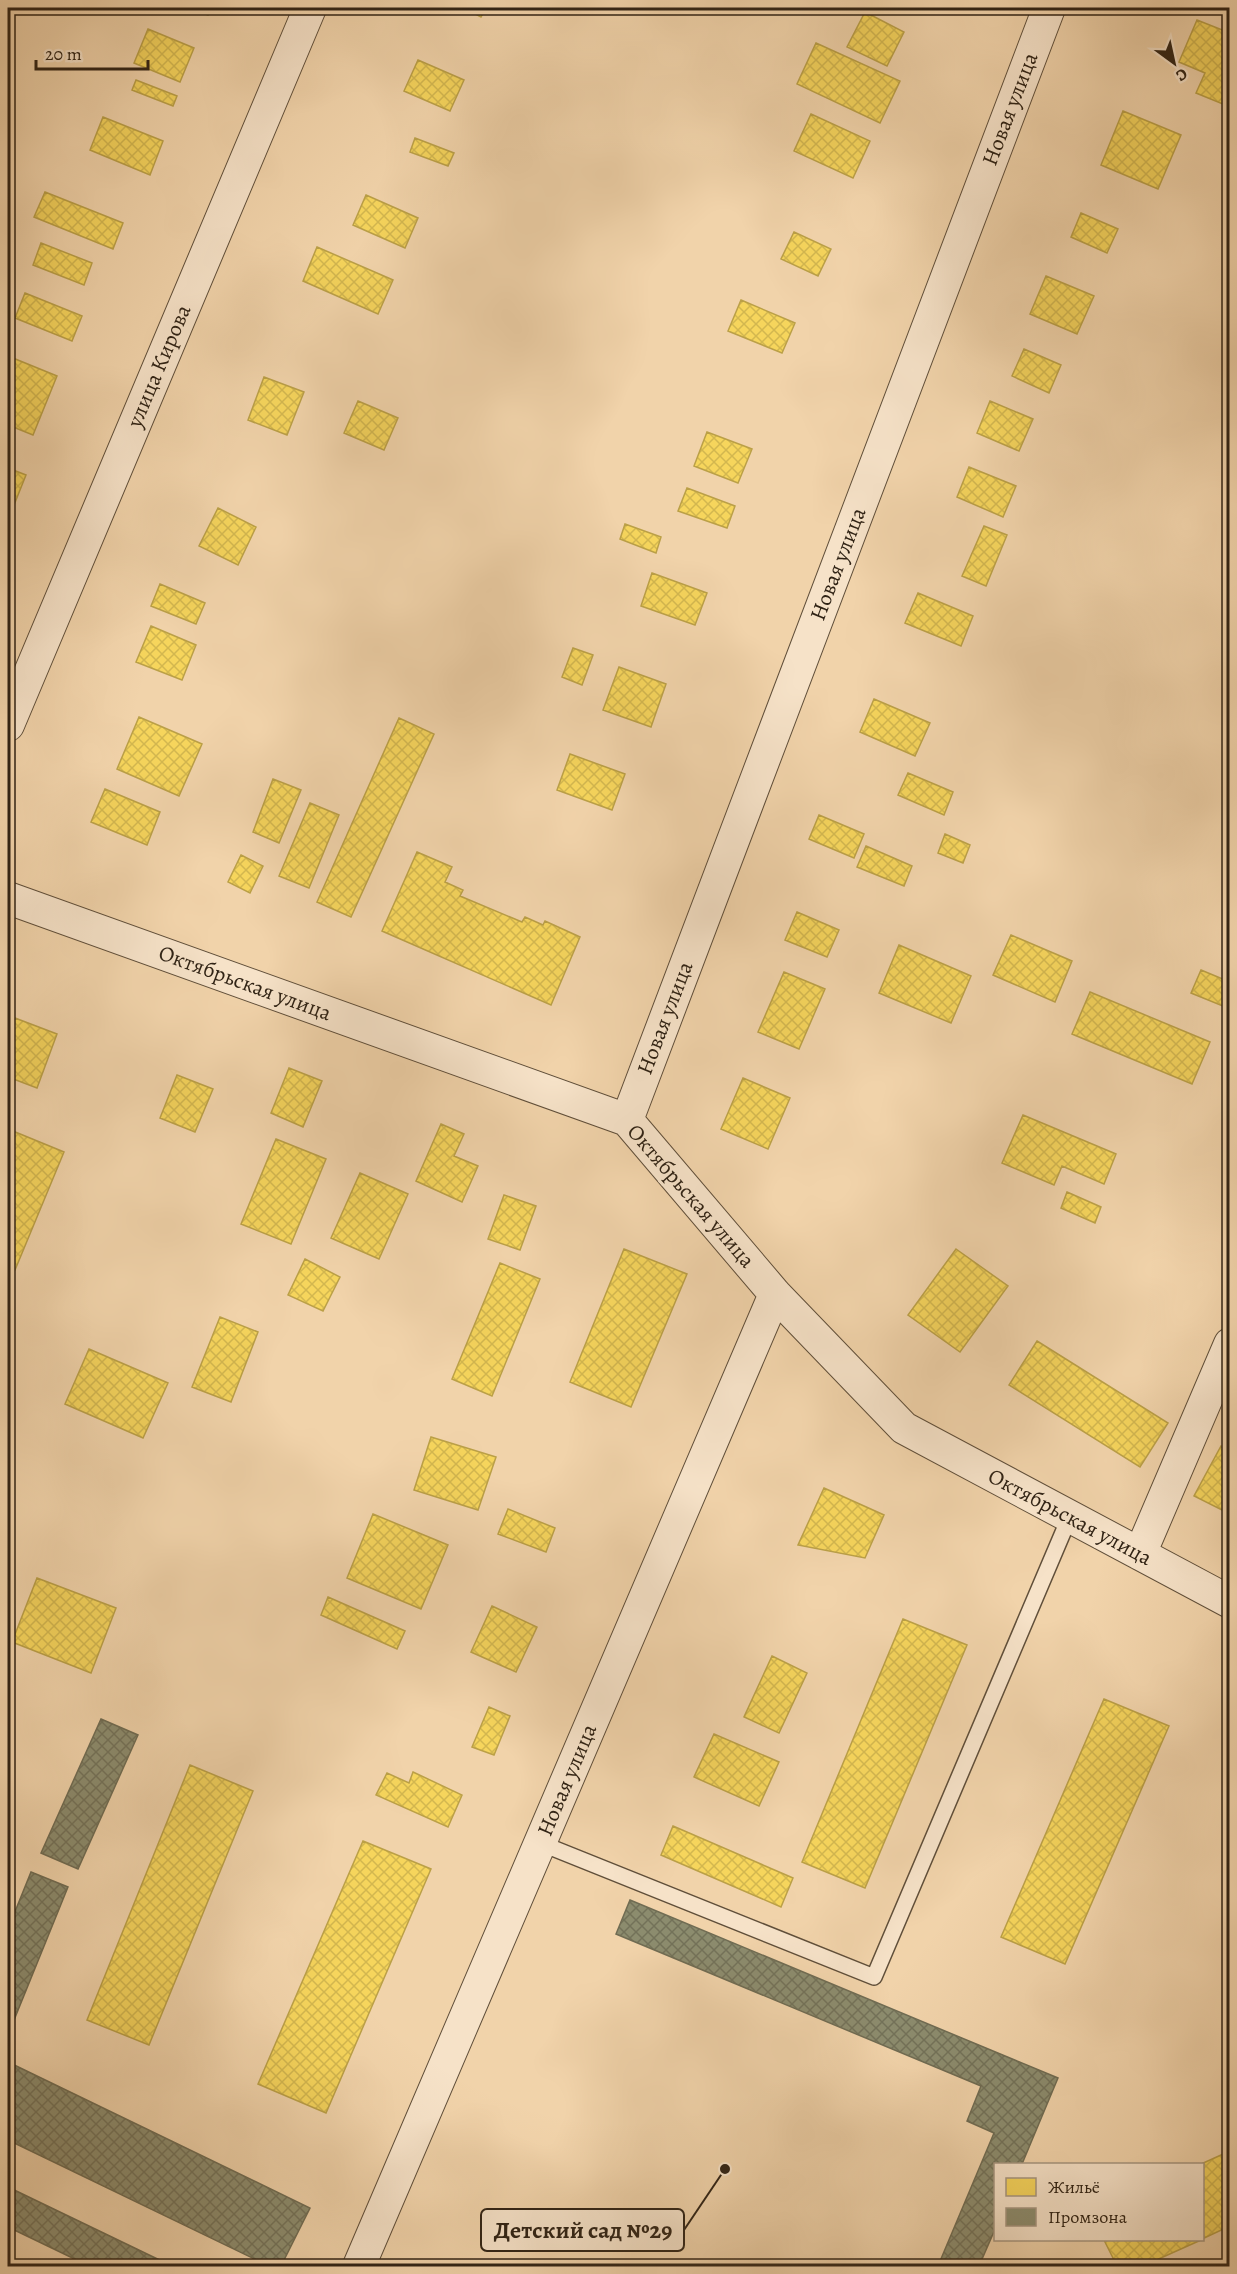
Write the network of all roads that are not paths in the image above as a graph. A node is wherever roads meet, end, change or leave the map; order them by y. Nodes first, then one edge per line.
1 (310, 8) edge
2 (1049, 8) edge
3 (8, 725) edge
4 (8, 898) edge
5 (627, 1120) junction
6 (775, 1294) junction
7 (1230, 1344) edge
8 (1070, 1516) junction
9 (1140, 1554) junction
10 (1230, 1602) edge
11 (540, 1843) junction
12 (359, 2266) edge

1 - 3 street, улица Кирова
2 - 5 street, Новая улица
4 - 5 street, Октябрьская улица
5 - 6 street, Октябрьская улица
6 - 8 street, Октябрьская улица
6 - 11 street, Новая улица
7 - 9 street
8 - 9 street, Октябрьская улица
8 - 11 lane
9 - 10 street, Октябрьская улица
11 - 12 street, Новая улица

